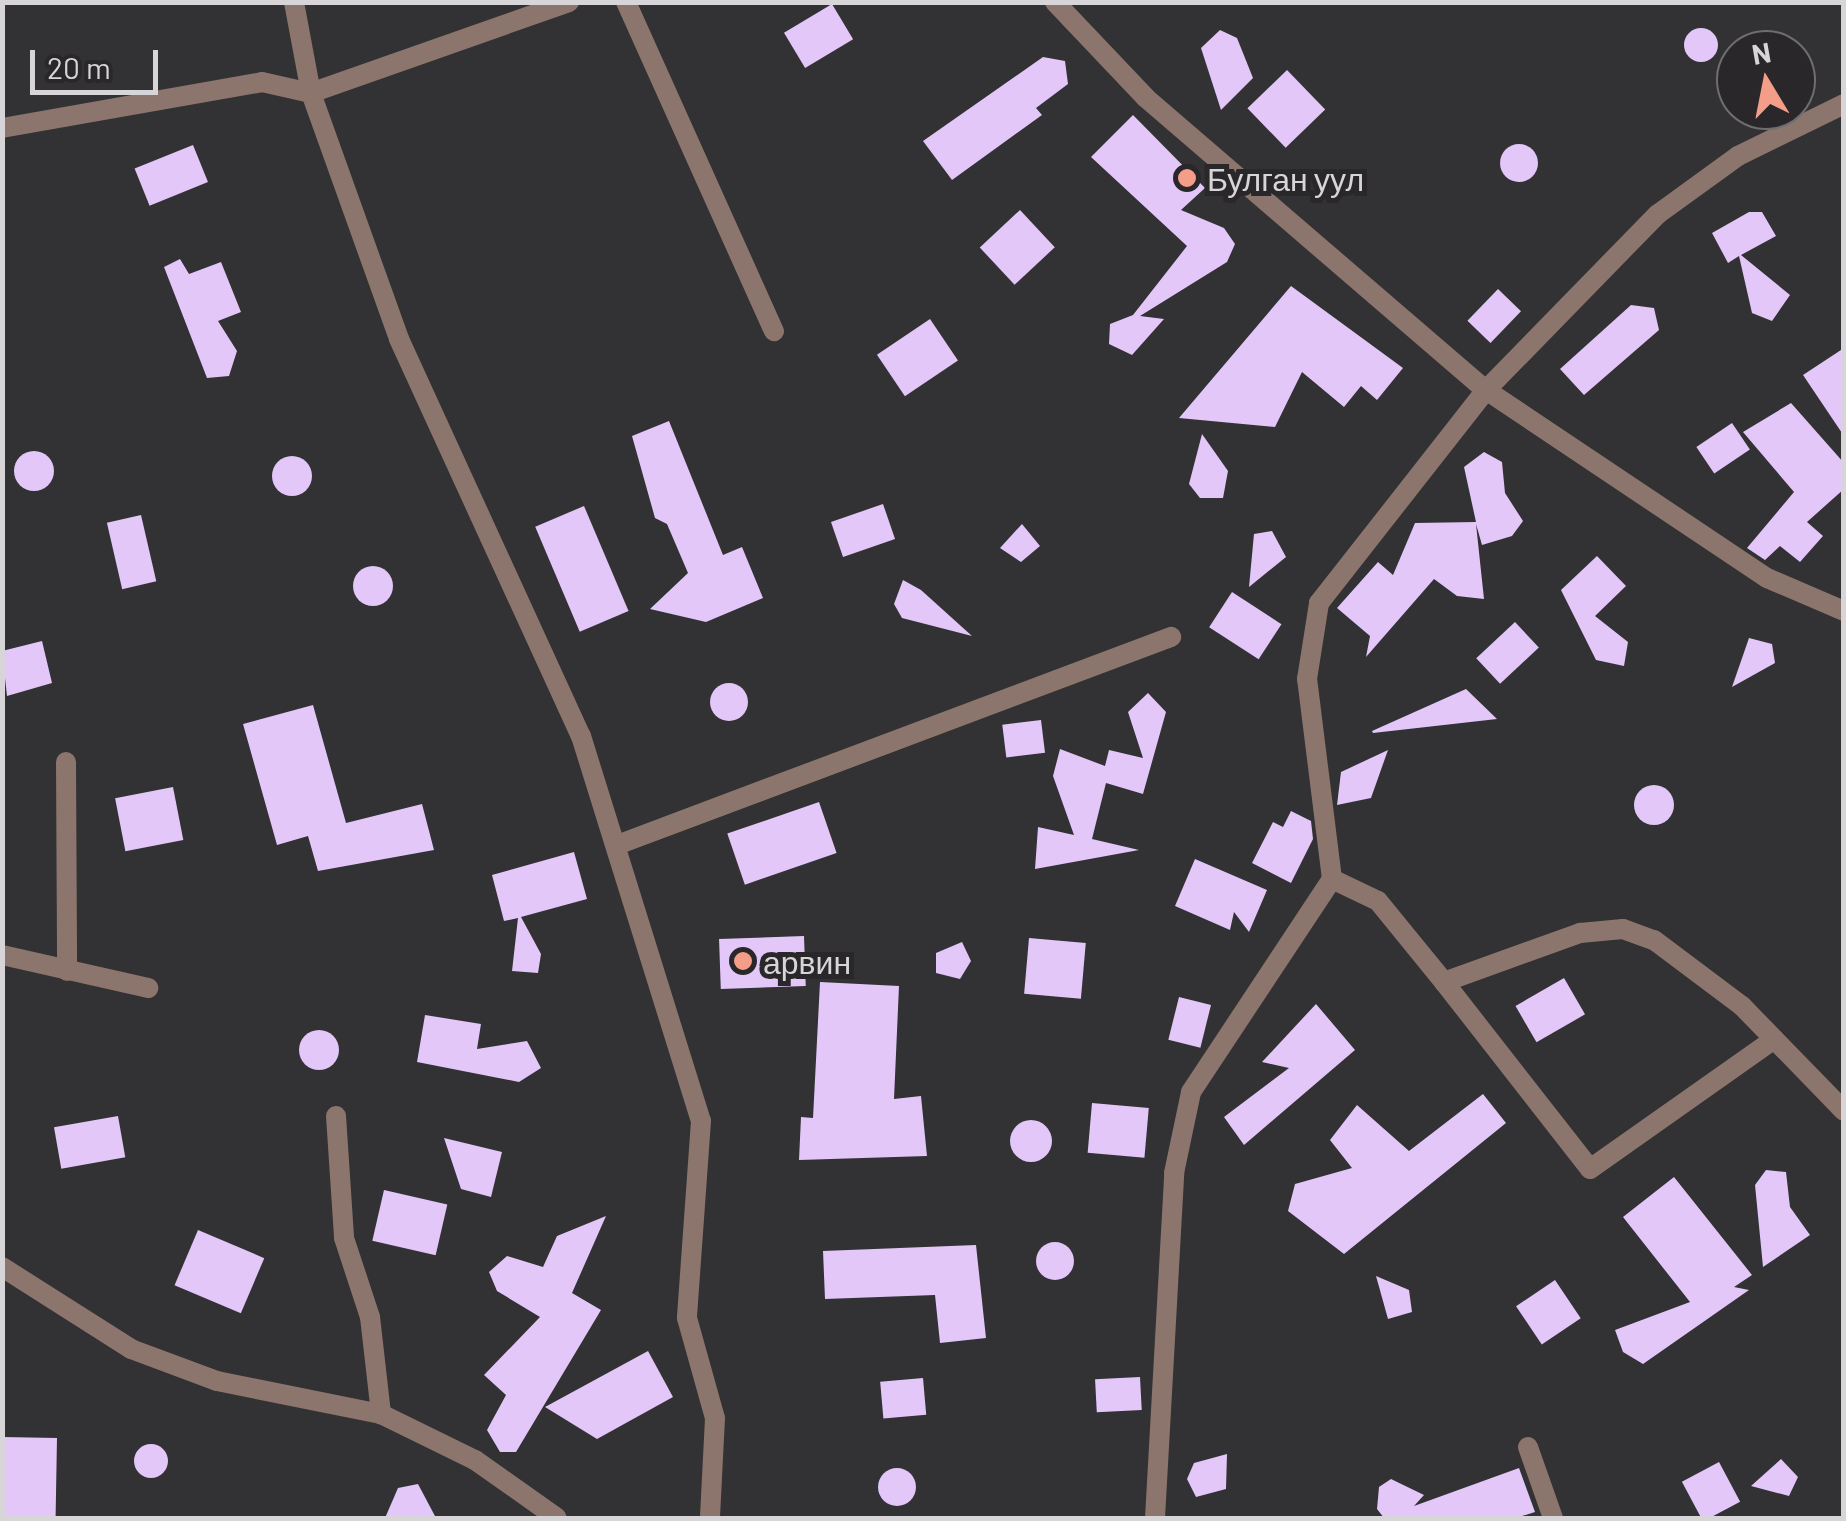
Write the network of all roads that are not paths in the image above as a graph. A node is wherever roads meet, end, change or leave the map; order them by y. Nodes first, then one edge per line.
1 (294, 2) edge
2 (569, 2) edge
3 (626, 2) edge
4 (1056, 2) edge
5 (311, 93) junction
6 (1844, 104) edge
7 (2, 128) edge
8 (774, 331) dead end
9 (1486, 390) junction
10 (1844, 611) edge
11 (1171, 638) dead end
12 (66, 762) dead end
13 (618, 845) junction
14 (1332, 879) junction
15 (2, 956) edge
16 (67, 971) junction
17 (1444, 982) junction
18 (148, 988) dead end
19 (1774, 1039) junction
20 (1844, 1111) edge
21 (336, 1116) dead end
22 (2, 1267) edge
23 (381, 1414) junction
24 (1528, 1447) dead end
25 (557, 1518) edge
26 (710, 1518) edge
27 (1155, 1518) edge
28 (1553, 1518) edge

1 - 5 street
2 - 5 street
3 - 8 street
4 - 9 street
5 - 7 street
5 - 13 street
6 - 9 street
9 - 10 street
9 - 14 street
11 - 13 street
12 - 16 street
13 - 26 street
14 - 17 street
14 - 27 street
15 - 16 street
16 - 18 street
17 - 19 street
17 - 19 street
19 - 20 street
21 - 23 street
22 - 23 street
23 - 25 street
24 - 28 street

